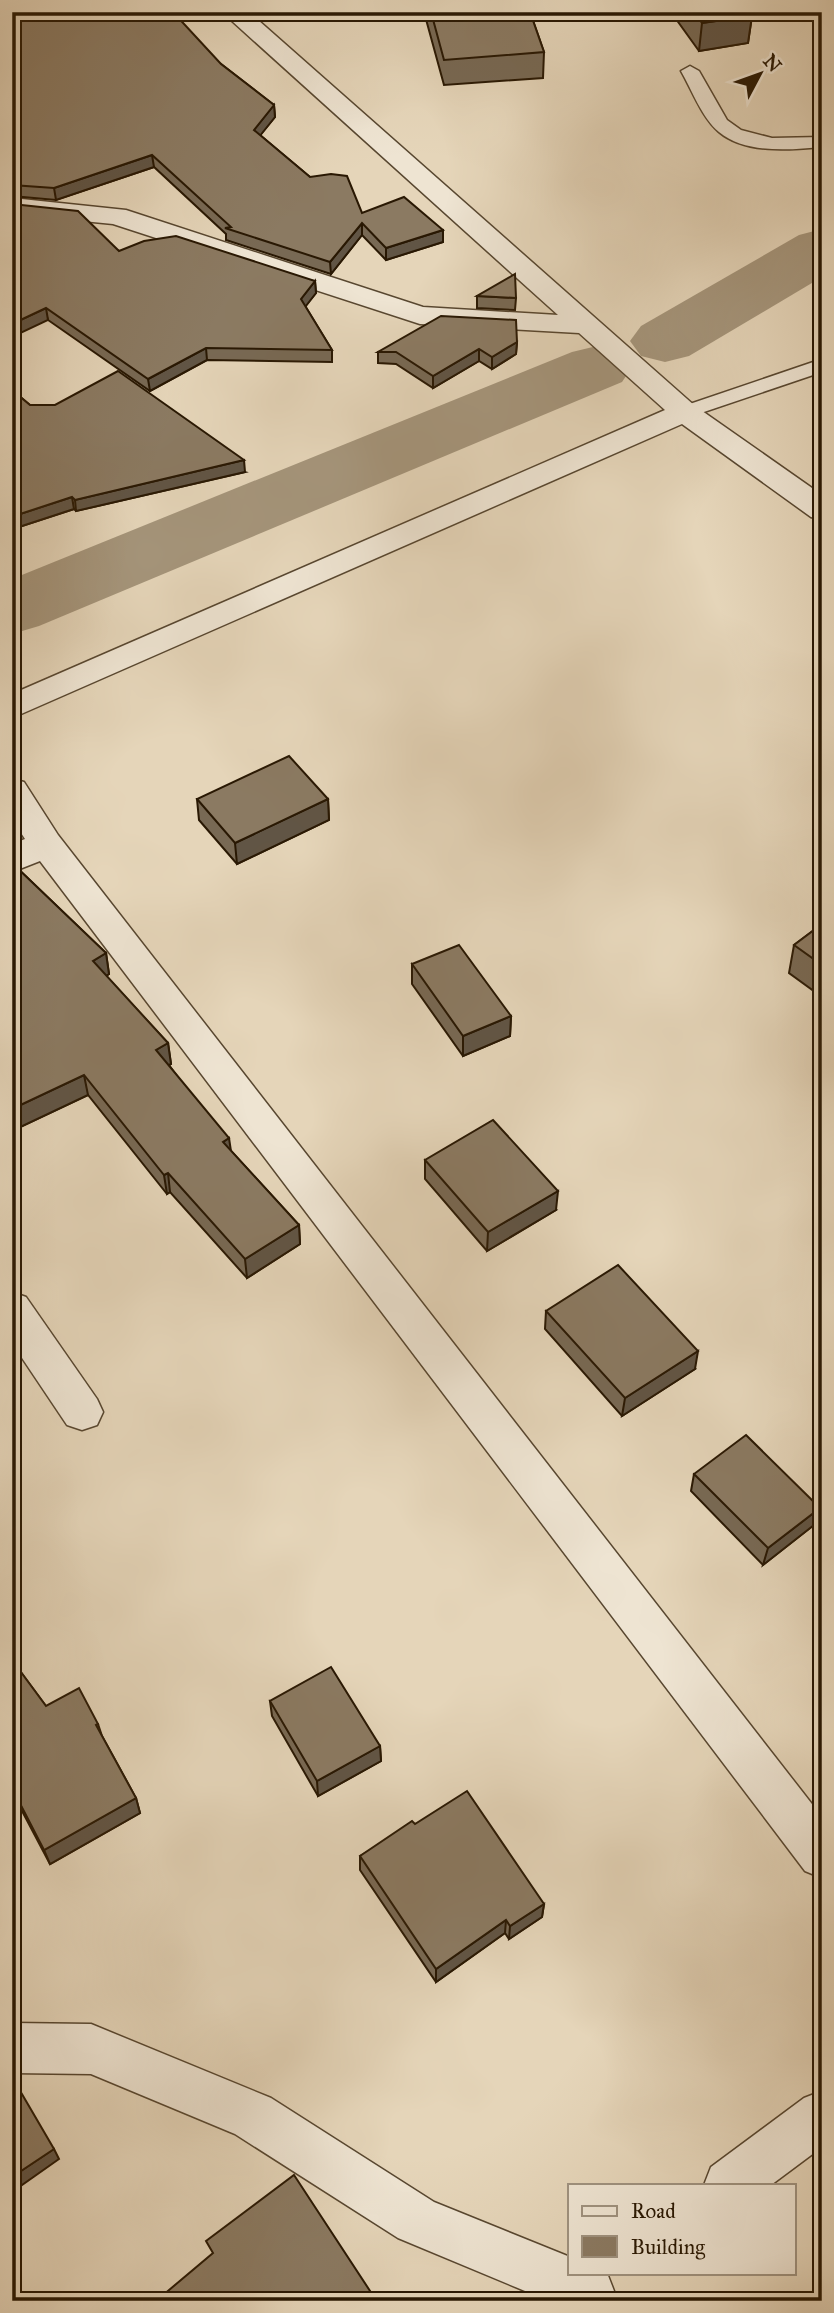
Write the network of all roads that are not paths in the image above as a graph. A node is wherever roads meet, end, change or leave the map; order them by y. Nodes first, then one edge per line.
1 (234, 12) edge
2 (690, 71) dead end
3 (822, 142) edge
4 (12, 206) edge
5 (589, 325) junction
6 (822, 365) edge
7 (685, 412) junction
8 (822, 510) edge
9 (12, 707) edge
10 (12, 791) edge
11 (29, 851) edge
12 (12, 1309) edge
13 (82, 1412) dead end
14 (822, 1855) edge
15 (12, 2048) edge
16 (822, 2116) edge
17 (730, 2184) edge
18 (597, 2288) edge

1 - 5 street
2 - 3 lane
4 - 5 street
5 - 7 street
6 - 7 lane
7 - 8 street
7 - 9 street
10 - 11 street
11 - 14 street
12 - 13 street
15 - 18 street
16 - 17 street

